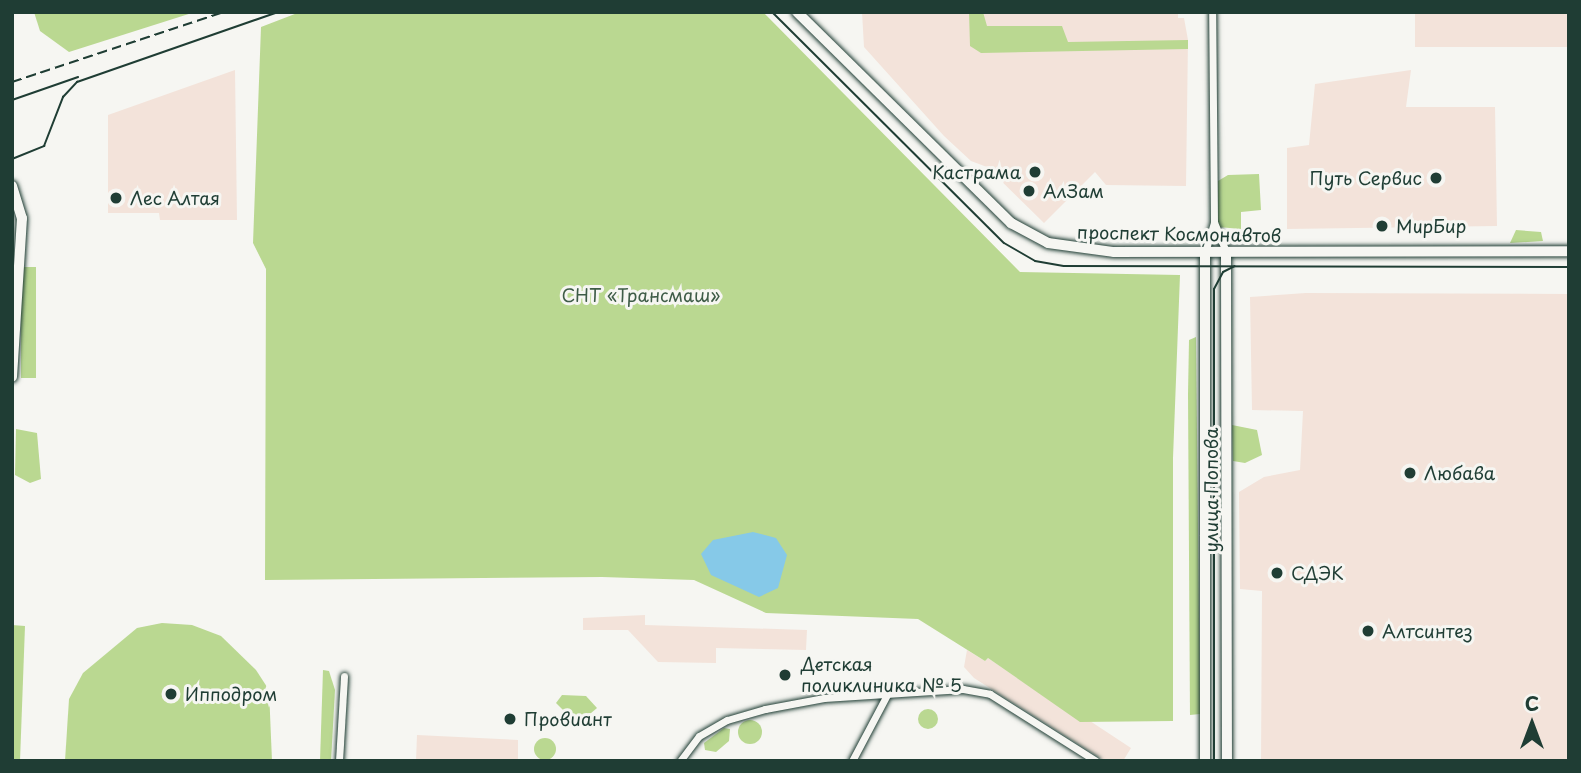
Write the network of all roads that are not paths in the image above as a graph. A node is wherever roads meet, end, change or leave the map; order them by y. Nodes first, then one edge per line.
1 (797, 12) edge
2 (1212, 12) edge
3 (12, 186) edge
4 (1214, 222) junction
5 (1569, 251) edge
6 (1205, 252) junction
7 (1226, 252) junction
8 (12, 377) edge
9 (1227, 471) junction
10 (1206, 472) junction
11 (344, 676) dead end
12 (887, 695) junction
13 (339, 761) edge
14 (680, 761) edge
15 (852, 761) edge
16 (1096, 761) edge
17 (1205, 761) edge
18 (1227, 761) edge

1 - 6 main road, проспект Космонавтов
2 - 4 street, улица Попова
3 - 8 main road
4 - 6 street, улица Попова
4 - 7 street, улица Попова
5 - 7 main road, проспект Космонавтов
6 - 7 main road, проспект Космонавтов
6 - 10 main road, улица Попова
7 - 9 main road, улица Попова
9 - 10 main road
9 - 18 main road, улица Попова
10 - 17 main road, улица Попова
11 - 13 street
12 - 14 street
12 - 15 street
12 - 16 street

